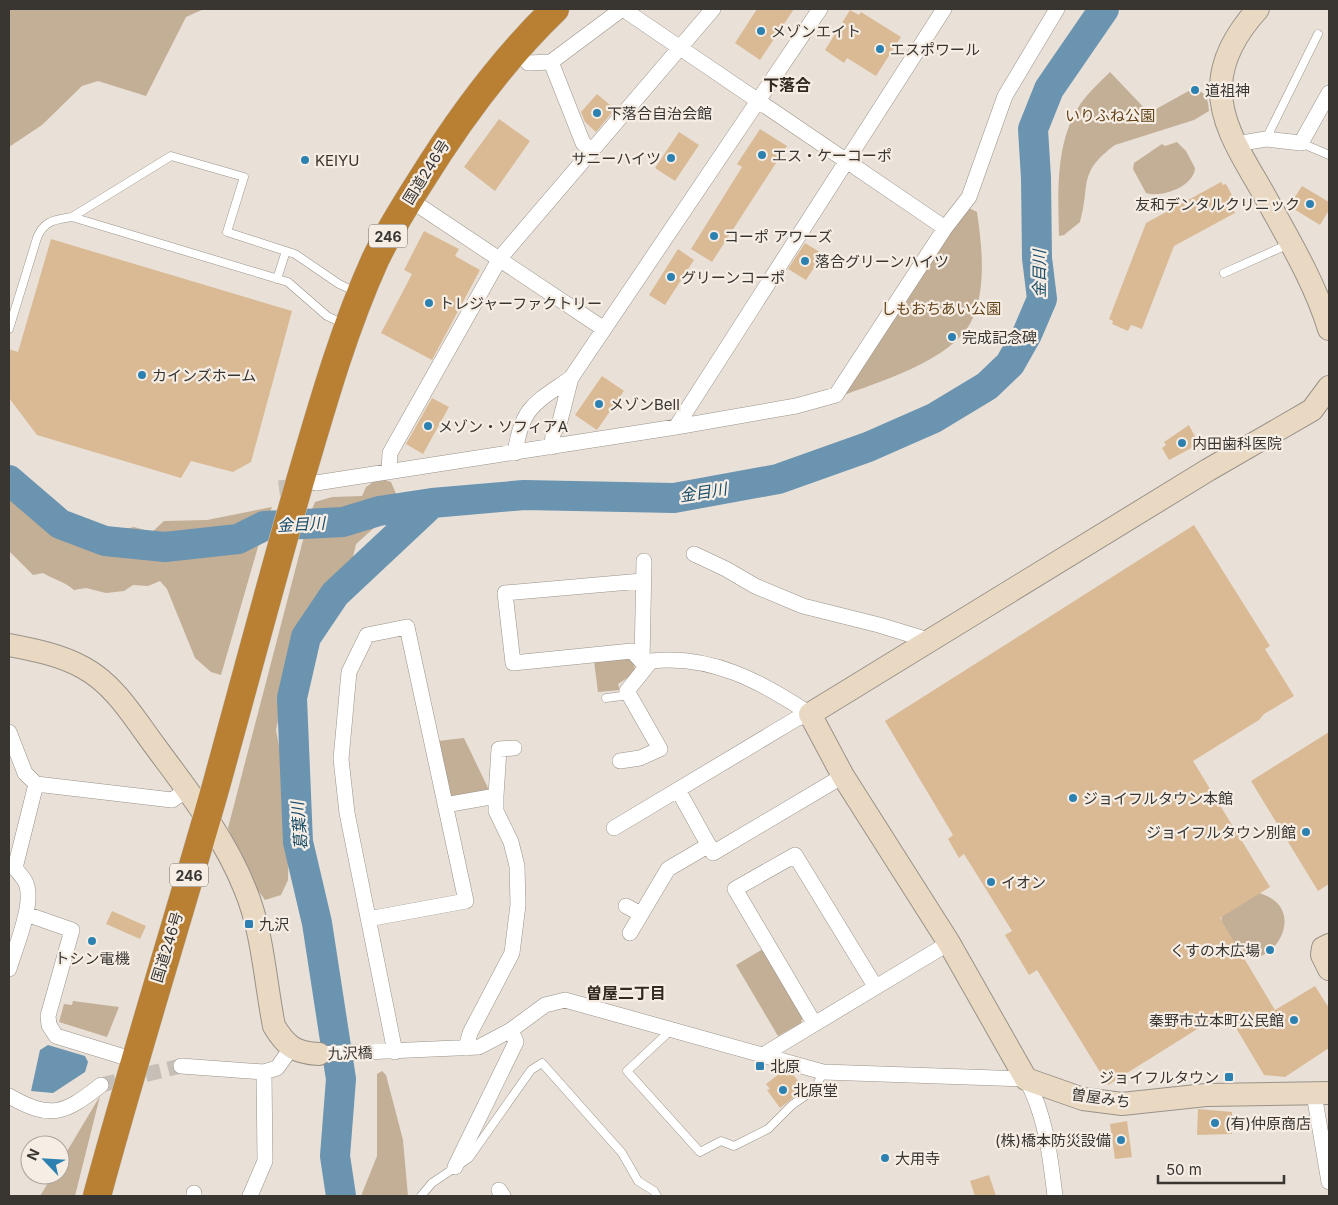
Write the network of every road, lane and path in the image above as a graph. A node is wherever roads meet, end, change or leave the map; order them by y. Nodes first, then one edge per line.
1 (555, 9) edge
2 (622, 9) edge
3 (712, 9) edge
4 (820, 9) edge
5 (944, 9) edge
6 (1057, 9) edge
7 (1258, 9) edge
8 (1318, 34) dead end
9 (679, 47) junction
10 (551, 62) junction
11 (528, 63) dead end
12 (1329, 93) edge
13 (758, 100) junction
14 (1266, 139) junction
15 (1301, 143) junction
16 (1236, 144) junction
17 (591, 150) junction
18 (1329, 154) edge
19 (846, 161) junction
20 (409, 199) junction
21 (72, 217) junction
22 (945, 228) junction
23 (1291, 244) junction
24 (286, 251) junction
25 (500, 258) junction
26 (1224, 273) dead end
27 (277, 279) junction
28 (362, 294) junction
29 (349, 326) junction
30 (9, 329) edge
31 (604, 329) junction
32 (1329, 329) edge
33 (571, 378) junction
34 (1329, 387) edge
35 (676, 427) junction
36 (552, 446) junction
37 (516, 453) junction
38 (389, 472) junction
39 (316, 483) tunnel mouth
40 (694, 554) dead end
41 (644, 561) dead end
42 (642, 581) junction
43 (928, 640) junction
44 (9, 645) edge
45 (647, 661) junction
46 (630, 695) junction
47 (606, 698) dead end
48 (810, 714) junction
49 (9, 732) edge
50 (514, 748) dead end
51 (620, 761) dead end
52 (843, 776) junction
53 (36, 784) junction
54 (187, 790) junction
55 (678, 790) junction
56 (496, 796) junction
57 (446, 805) junction
58 (206, 816) junction
59 (614, 828) dead end
60 (709, 845) junction
61 (626, 906) dead end
62 (26, 914) junction
63 (641, 914) junction
64 (368, 919) junction
65 (630, 933) dead end
66 (949, 943) junction
67 (1329, 945) edge
68 (9, 969) edge
69 (1329, 969) edge
70 (875, 986) junction
71 (814, 1023) junction
72 (511, 1030) junction
73 (671, 1030) junction
74 (292, 1047) junction
75 (466, 1048) junction
76 (388, 1052) junction
77 (319, 1054) joint
78 (763, 1055) junction
79 (134, 1060) junction
80 (181, 1066) tunnel mouth
81 (264, 1072) junction
82 (823, 1072) junction
83 (1026, 1079) junction
84 (101, 1085) tunnel mouth
85 (1322, 1094) edge
86 (9, 1096) edge
87 (455, 1167) junction
88 (1329, 1182) edge
89 (97, 1196) edge
90 (250, 1196) edge
91 (421, 1196) edge
92 (657, 1196) edge
93 (1055, 1196) edge

1 - 20 highway, 国道246号 / 246
2 - 9 street
2 - 10 street
3 - 9 street
4 - 13 street
5 - 19 street
6 - 22 street
7 - 16 street
8 - 14 lane
9 - 13 street
9 - 17 street
10 - 11 street
10 - 17 street
12 - 15 street
13 - 19 street
13 - 31 street
14 - 15 street
14 - 16 street
15 - 18 lane
16 - 23 street
17 - 25 street
19 - 22 street
19 - 35 street
20 - 25 street
20 - 28 highway, 国道246号 / 246
21 - 24 lane
21 - 27 lane
21 - 30 lane
22 - 35 street
23 - 26 lane
23 - 32 street
24 - 27 lane
24 - 28 lane
25 - 31 street
25 - 38 street
27 - 29 lane
28 - 29 highway, 国道246号 / 246
29 - 58 highway, 国道246号 / 246
31 - 33 street
33 - 36 street
33 - 37 street
34 - 43 street
35 - 36 street
36 - 37 street
37 - 38 street
38 - 39 street
40 - 43 street
41 - 42 street
42 - 45 street
42 - 45 street
43 - 48 street
44 - 54 street
45 - 46 street
45 - 48 street
46 - 47 lane
46 - 51 street
48 - 52 street
48 - 55 street
49 - 53 street
50 - 56 street
52 - 60 street
52 - 66 street
53 - 54 street
53 - 62 street
54 - 58 street
55 - 59 street
55 - 60 street
56 - 57 street
56 - 75 street
57 - 64 street
57 - 64 street
58 - 74 street
58 - 79 highway, 国道246号 / 246
60 - 63 street
61 - 63 street
62 - 68 street
62 - 79 street
63 - 65 street
64 - 76 street
66 - 70 street
66 - 83 street
67 - 69 street
70 - 71 street
70 - 71 street
71 - 78 street
72 - 73 street, 九沢橋
72 - 75 street, 九沢橋
72 - 87 street
73 - 78 street, 九沢橋
73 - 82 lane
74 - 77 street
74 - 81 street
75 - 76 street, 九沢橋
76 - 77 street, 九沢橋
78 - 82 street, 九沢橋
79 - 89 highway, 国道246号 / 246
80 - 81 street
81 - 90 street
82 - 83 street, 九沢橋
83 - 85 street, 曽屋みち
83 - 93 street
84 - 86 street
85 - 88 street
87 - 91 lane
87 - 92 lane

